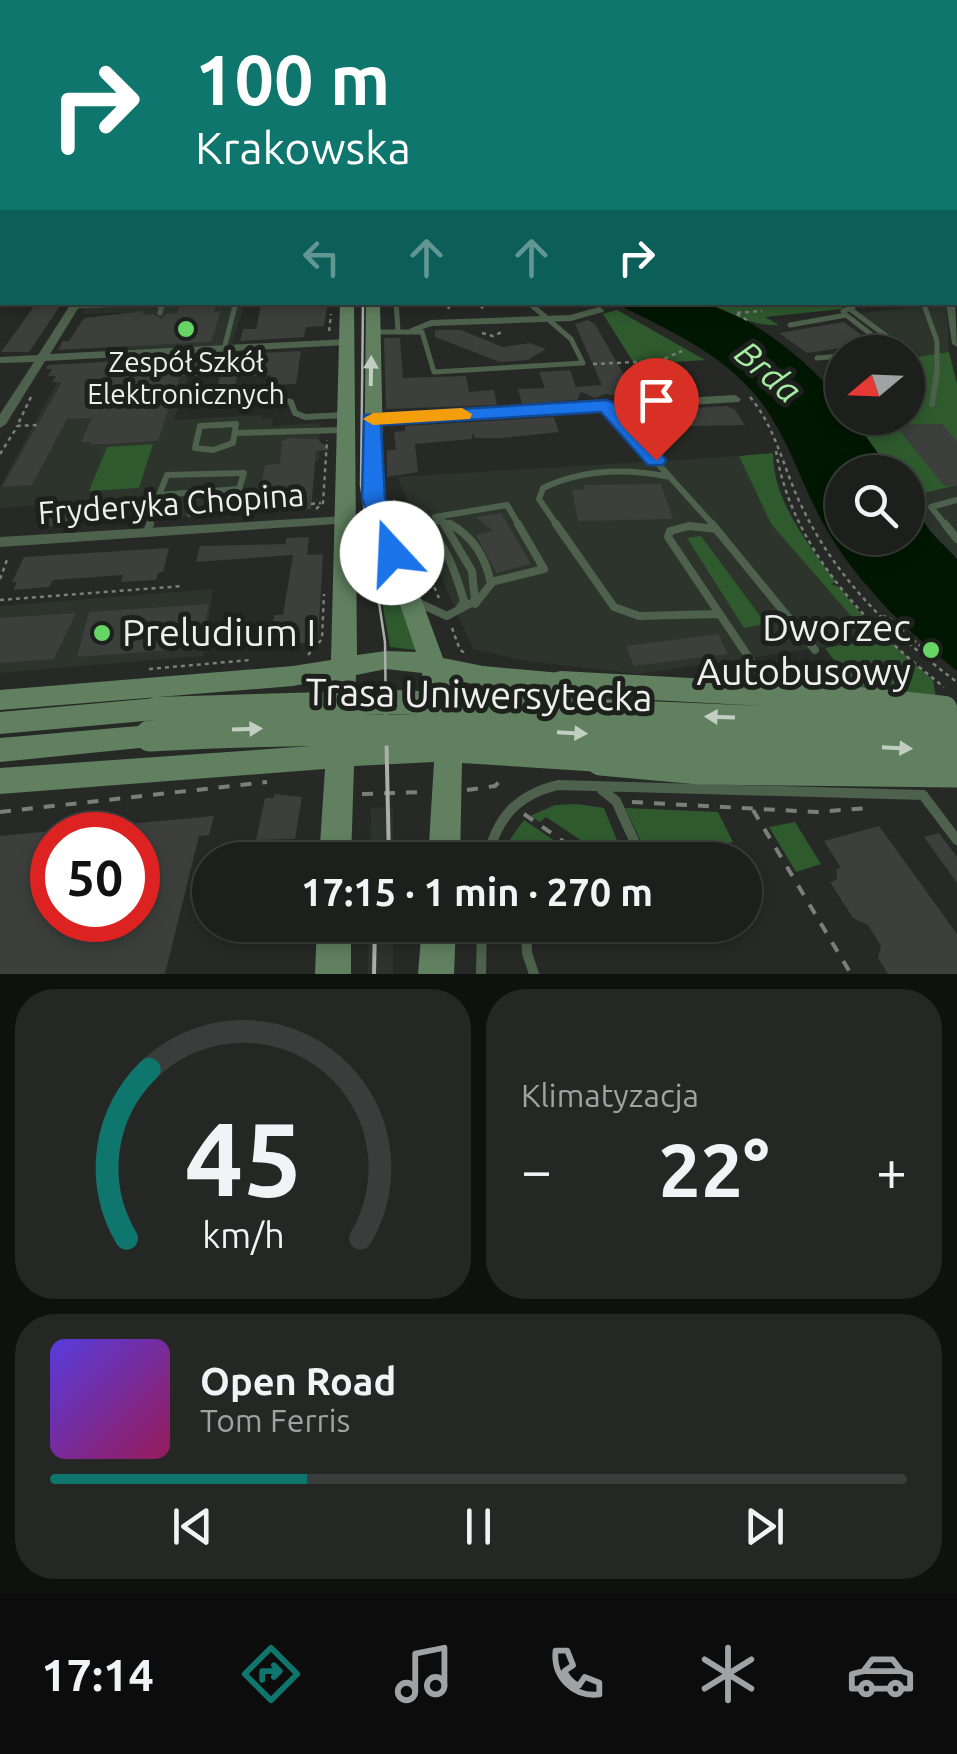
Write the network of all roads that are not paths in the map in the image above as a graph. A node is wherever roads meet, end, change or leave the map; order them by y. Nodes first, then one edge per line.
1 (75, 305) edge
2 (158, 305) edge
3 (235, 305) edge
4 (339, 305) edge
5 (374, 305) edge
6 (396, 305) edge
7 (533, 305) edge
8 (925, 305) edge
9 (951, 305) edge
10 (602, 309) road end
11 (849, 309) edge
12 (160, 312) dead end
13 (543, 318) junction
14 (790, 325) dead end
15 (414, 329) junction
16 (398, 330) junction
17 (372, 332) junction
18 (875, 335) edge
19 (885, 335) edge
20 (347, 342) junction
21 (957, 344) edge
22 (224, 349) junction
23 (825, 357) edge
24 (41, 358) junction
25 (817, 358) dead end
26 (0, 360) edge
27 (734, 399) dead end
28 (281, 400) dead end
29 (7, 403) edge
30 (932, 404) dead end
31 (606, 406) junction
32 (371, 420) junction
33 (0, 424) edge
34 (339, 425) junction
35 (235, 433) junction
36 (670, 478) junction
37 (196, 492) junction
38 (158, 494) junction
39 (957, 500) edge
40 (190, 514) dead end
41 (345, 520) junction
42 (441, 521) junction
43 (415, 522) junction
44 (716, 529) junction
45 (147, 533) junction
46 (957, 539) edge
47 (6, 541) edge
48 (392, 553) junction
49 (491, 582) junction
50 (412, 598) junction
51 (473, 606) junction
52 (451, 614) junction
53 (719, 614) junction
54 (815, 650) dead end
55 (344, 665) junction
56 (435, 667) junction
57 (0, 700) edge
58 (957, 710) edge
59 (0, 723) edge
60 (153, 723) junction
61 (957, 726) edge
62 (0, 750) edge
63 (448, 750) junction
64 (957, 751) edge
65 (337, 756) junction
66 (957, 772) edge
67 (598, 773) junction
68 (0, 781) edge
69 (837, 791) junction
70 (957, 840) edge
71 (336, 842) edge
72 (446, 842) edge
73 (491, 842) edge
74 (635, 842) edge
75 (334, 942) edge
76 (438, 942) edge
77 (481, 942) edge
78 (527, 942) edge
79 (333, 974) edge
80 (436, 974) edge
81 (480, 974) edge
82 (534, 974) edge

1 - 24 street
2 - 12 lane
3 - 22 lane
4 - 20 main road
5 - 17 main road
6 - 16 lane
7 - 13 lane
8 - 30 lane
9 - 21 street
10 - 13 street
11 - 14 lane
11 - 18 lane
11 - 19 lane
13 - 15 street
13 - 15 lane
15 - 16 lane
16 - 17 lane
32 -> 17 main road
20 - 22 street
20 - 34 main road
22 - 24 street
23 - 25 lane
24 - 26 street
24 - 29 street
27 - 31 street
28 - 34 lane
29 - 33 street
31 - 32 street
31 - 36 lane
32 - 48 main road
34 - 35 lane
34 - 41 main road
35 - 35 lane
36 - 44 lane
36 - 53 lane
37 - 38 lane
37 - 38 lane
37 - 40 lane
38 - 45 lane
39 - 46 lane
41 - 45 street, Fryderyka Chopina
41 - 55 main road
42 - 43 lane
42 - 49 lane
42 - 51 lane
43 - 48 lane
43 - 49 lane
43 - 52 lane
44 - 53 lane
44 - 54 lane
45 - 47 street, Fryderyka Chopina
48 - 50 main road
49 - 51 lane
50 - 52 lane
50 - 56 main road
51 - 52 lane
53 - 69 lane
55 - 56 main road
55 - 57 main road
55 - 65 main road
56 - 58 main road, bridge
56 - 63 main road
59 - 60 main road, Trasa Uniwersytecka
61 -> 60 main road, Trasa Uniwersytecka, bridge
60 - 62 main road, Trasa Uniwersytecka
60 -> 64 main road, Trasa Uniwersytecka, bridge
63 - 65 main road
63 - 67 main road
63 - 72 main road
65 - 68 main road
65 - 71 main road
66 - 67 main road, bridge
67 - 69 lane
67 - 73 lane
67 - 74 lane
69 - 70 lane
75 - 79 main road
76 - 80 main road
77 - 81 lane
78 - 82 lane

